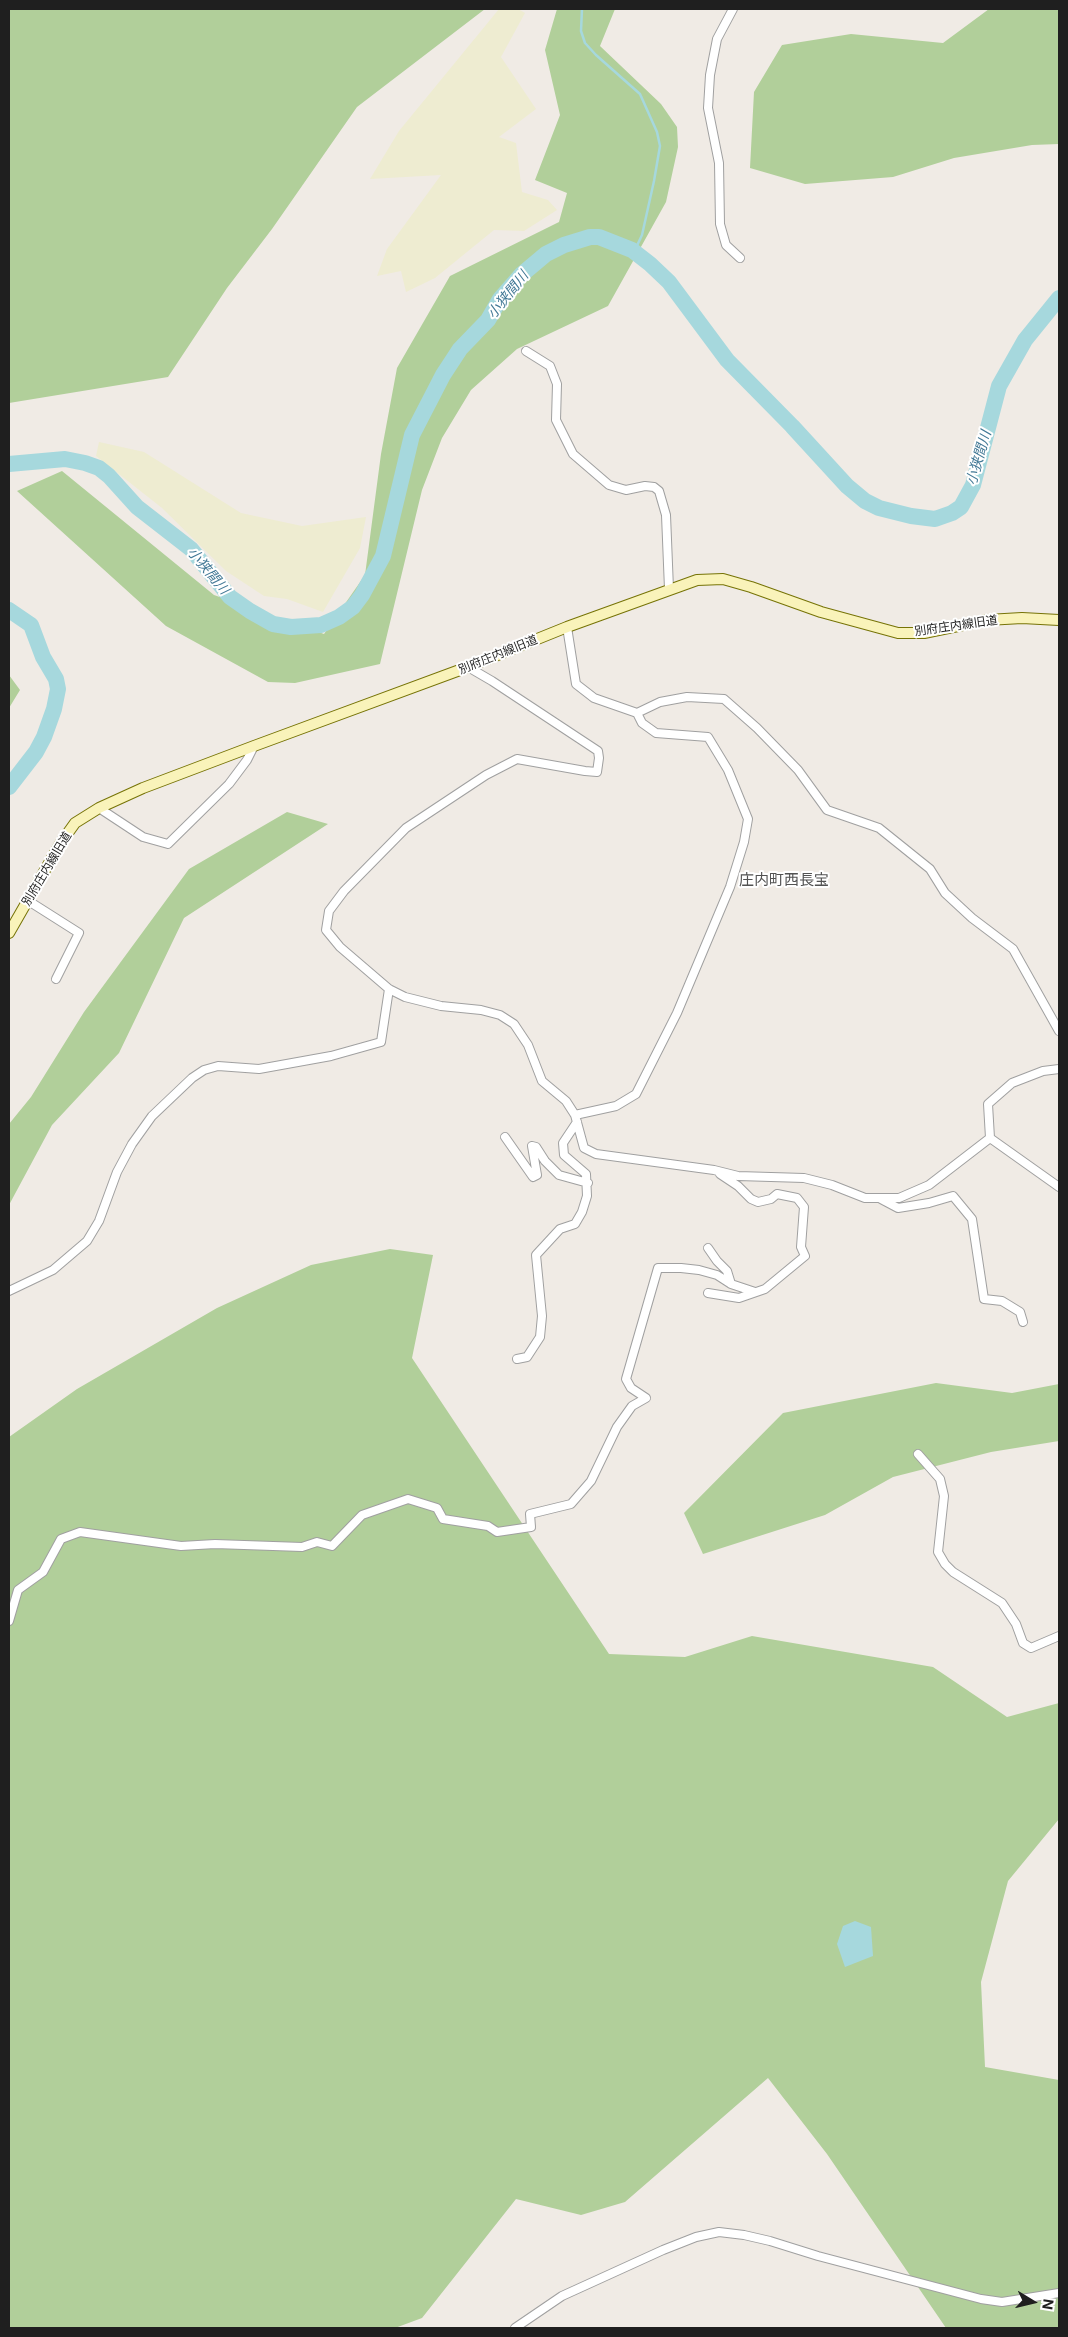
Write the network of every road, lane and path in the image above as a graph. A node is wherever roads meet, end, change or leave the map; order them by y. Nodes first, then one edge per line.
1 (733, 9) edge
2 (740, 258) dead end
3 (526, 351) dead end
4 (669, 589) junction
5 (1059, 620) edge
6 (567, 627) junction
7 (468, 668) junction
8 (637, 713) junction
9 (254, 746) junction
10 (99, 808) junction
11 (27, 900) junction
12 (9, 932) edge
13 (56, 979) dead end
14 (389, 989) junction
15 (1059, 1031) edge
16 (1059, 1069) edge
17 (576, 1118) junction
18 (505, 1137) dead end
19 (990, 1138) junction
20 (714, 1170) junction
21 (588, 1183) junction
22 (1059, 1187) edge
23 (879, 1198) junction
24 (708, 1248) dead end
25 (731, 1284) junction
26 (9, 1291) edge
27 (755, 1292) junction
28 (708, 1293) dead end
29 (1023, 1322) dead end
30 (517, 1359) dead end
31 (918, 1454) dead end
32 (9, 1621) edge
33 (1059, 1636) edge
34 (1059, 2293) edge
35 (515, 2328) edge

1 - 2 street
3 - 4 street
4 - 5 street, 別府庄内線旧道
4 - 6 street, 別府庄内線旧道
6 - 7 street, 別府庄内線旧道
6 - 8 street
7 - 9 street, 別府庄内線旧道
7 - 14 street
8 - 15 street
8 - 17 street
9 - 10 street, 別府庄内線旧道
9 - 10 street
10 - 11 street, 別府庄内線旧道
11 - 12 street, 別府庄内線旧道
11 - 13 street
14 - 17 street
14 - 26 street
16 - 19 street
17 - 20 street
17 - 21 street
18 - 21 street
19 - 22 street
19 - 23 street
20 - 23 street
20 - 27 street
21 - 30 street
23 - 29 street
24 - 25 street
25 - 27 street
25 - 32 street
27 - 28 street
31 - 33 street
34 - 35 street

